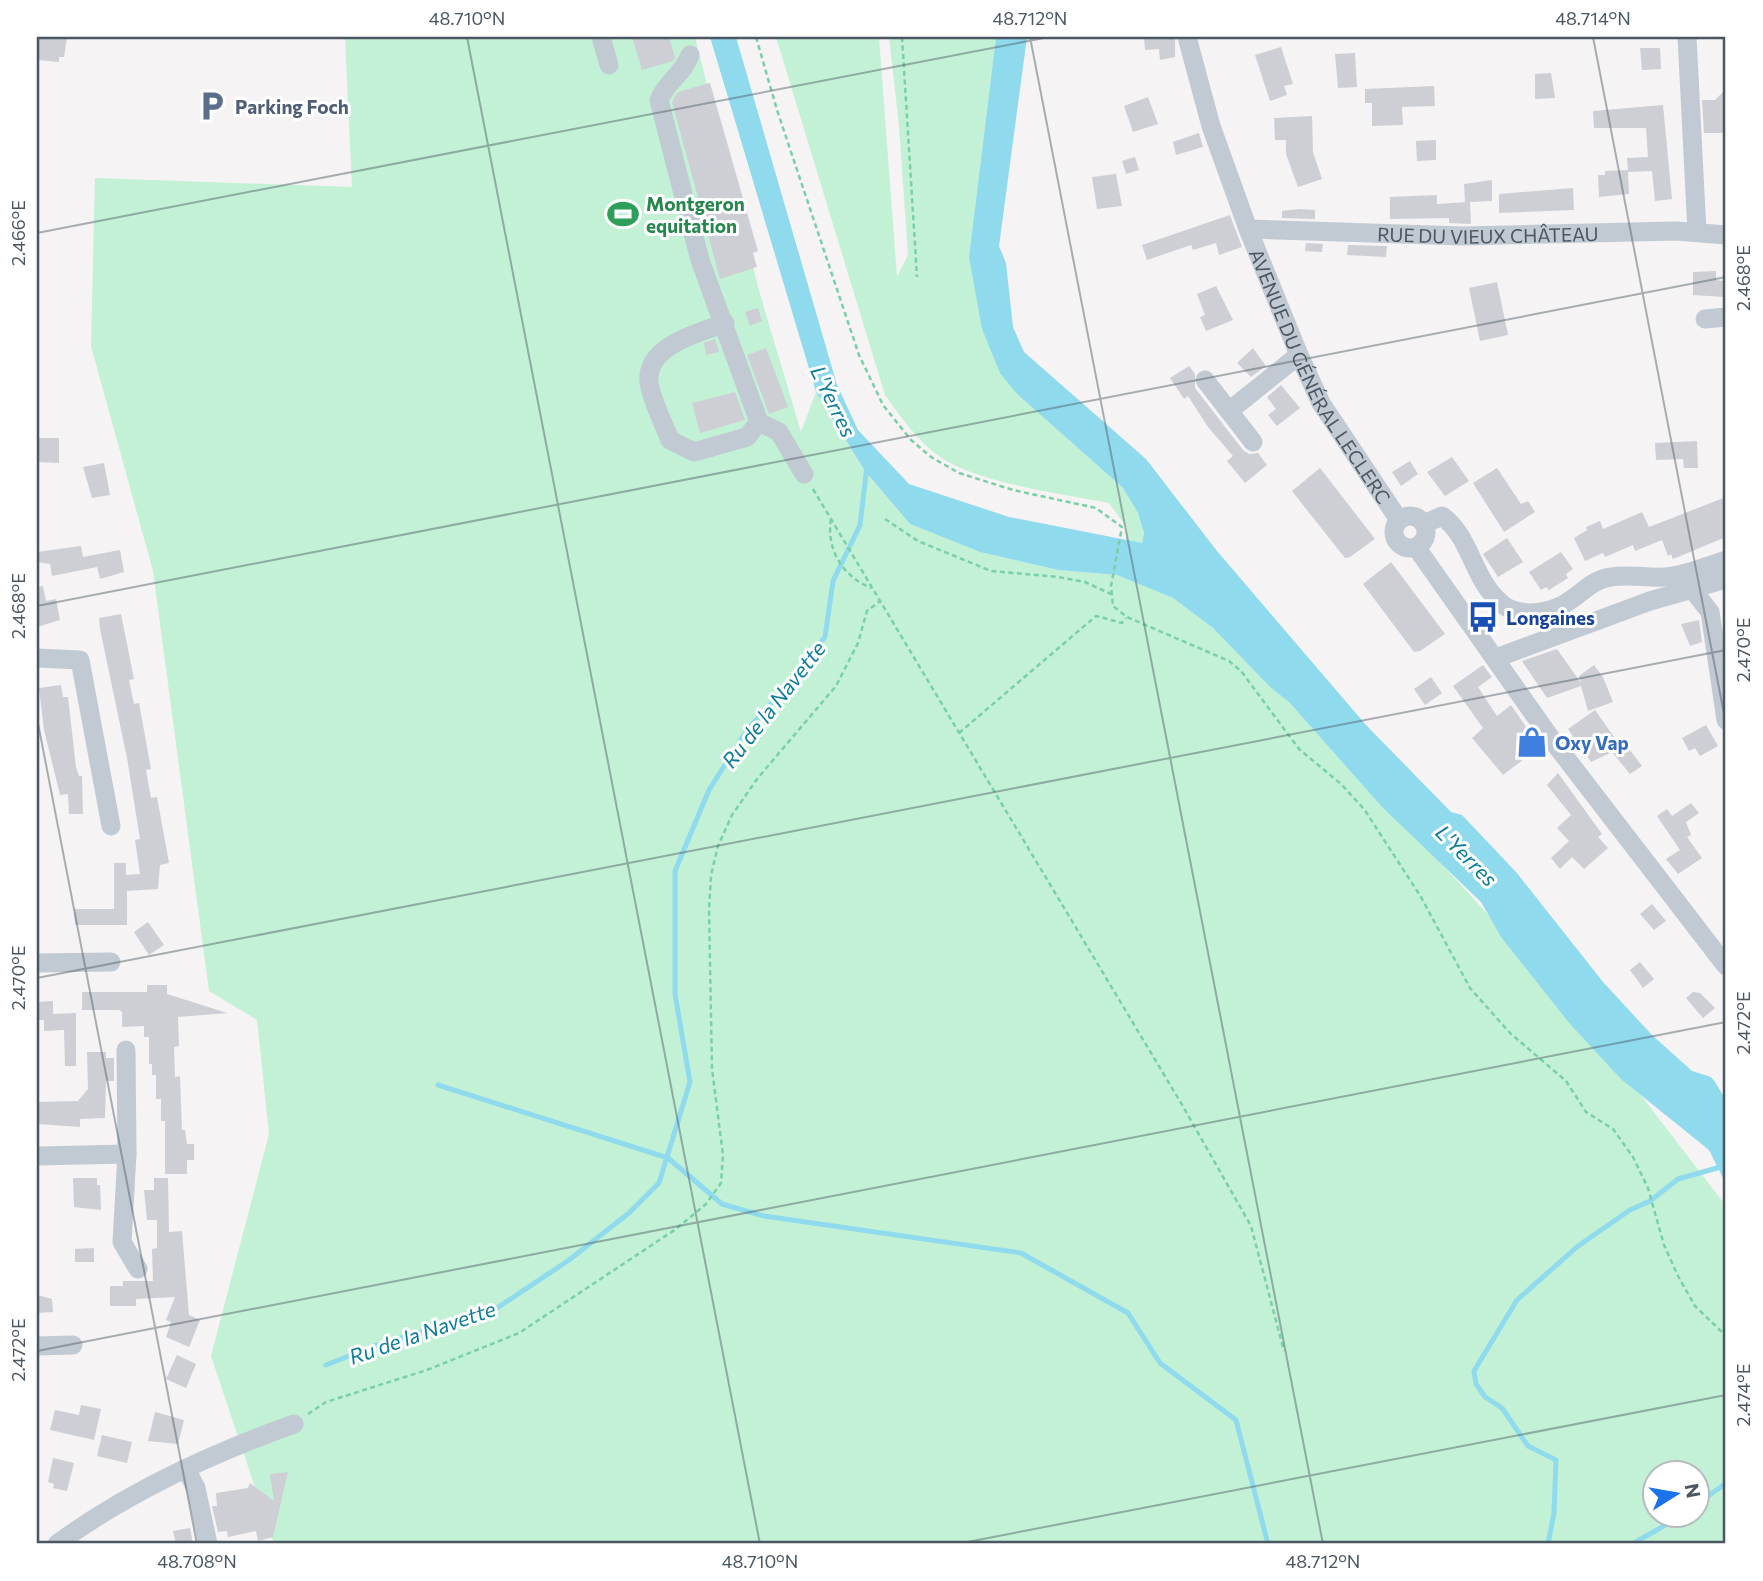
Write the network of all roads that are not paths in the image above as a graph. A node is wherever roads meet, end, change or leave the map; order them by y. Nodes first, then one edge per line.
1 (601, 37) edge
2 (1187, 37) edge
3 (1687, 37) edge
4 (690, 55) dead end
5 (609, 65) dead end
6 (1248, 229) junction
7 (1697, 232) junction
8 (1726, 235) edge
9 (1726, 317) edge
10 (1705, 318) dead end
11 (725, 323) junction
12 (1299, 355) junction
13 (1205, 380) dead end
14 (1229, 411) junction
15 (759, 422) junction
16 (1253, 442) dead end
17 (804, 474) road end
18 (1399, 520) junction
19 (1424, 524) junction
20 (1416, 547) junction
21 (1726, 560) edge
22 (1726, 579) edge
23 (1692, 589) junction
24 (37, 658) edge
25 (1496, 658) junction
26 (1726, 720) edge
27 (111, 826) dead end
28 (111, 962) dead end
29 (37, 963) edge
30 (1726, 966) edge
31 (126, 1050) dead end
32 (127, 1154) junction
33 (37, 1156) edge
34 (138, 1269) dead end
35 (74, 1345) dead end
36 (37, 1346) edge
37 (293, 1424) road end
38 (186, 1469) junction
39 (57, 1544) edge
40 (208, 1544) edge

1 - 5 street
2 - 6 street, AVENUE DU GÉNÉRAL LECLERC
3 - 7 street
4 - 11 street
6 - 7 street, RUE DU VIEUX CHÂTEAU
6 - 12 street, AVENUE DU GÉNÉRAL LECLERC
7 - 8 street, RUE DU VIEUX CHÂTEAU
9 - 10 street
11 - 15 street
11 - 15 street
12 - 14 street
12 - 18 street, AVENUE DU GÉNÉRAL LECLERC
13 - 14 street
14 - 16 street
15 - 17 street
18 - 19 street, AVENUE DU GÉNÉRAL LECLERC
18 - 20 street, AVENUE DU GÉNÉRAL LECLERC
19 - 20 street
19 - 21 street, AVENUE DU GÉNÉRAL LECLERC
20 - 25 street, AVENUE DU GÉNÉRAL LECLERC
22 - 23 street
23 - 25 street
23 - 26 street
24 - 27 street
25 - 30 street, AVENUE DU GÉNÉRAL LECLERC
28 - 29 street
31 - 32 street
32 - 33 street
32 - 34 street
35 - 36 street
37 - 38 street
38 - 39 street
38 - 40 street

